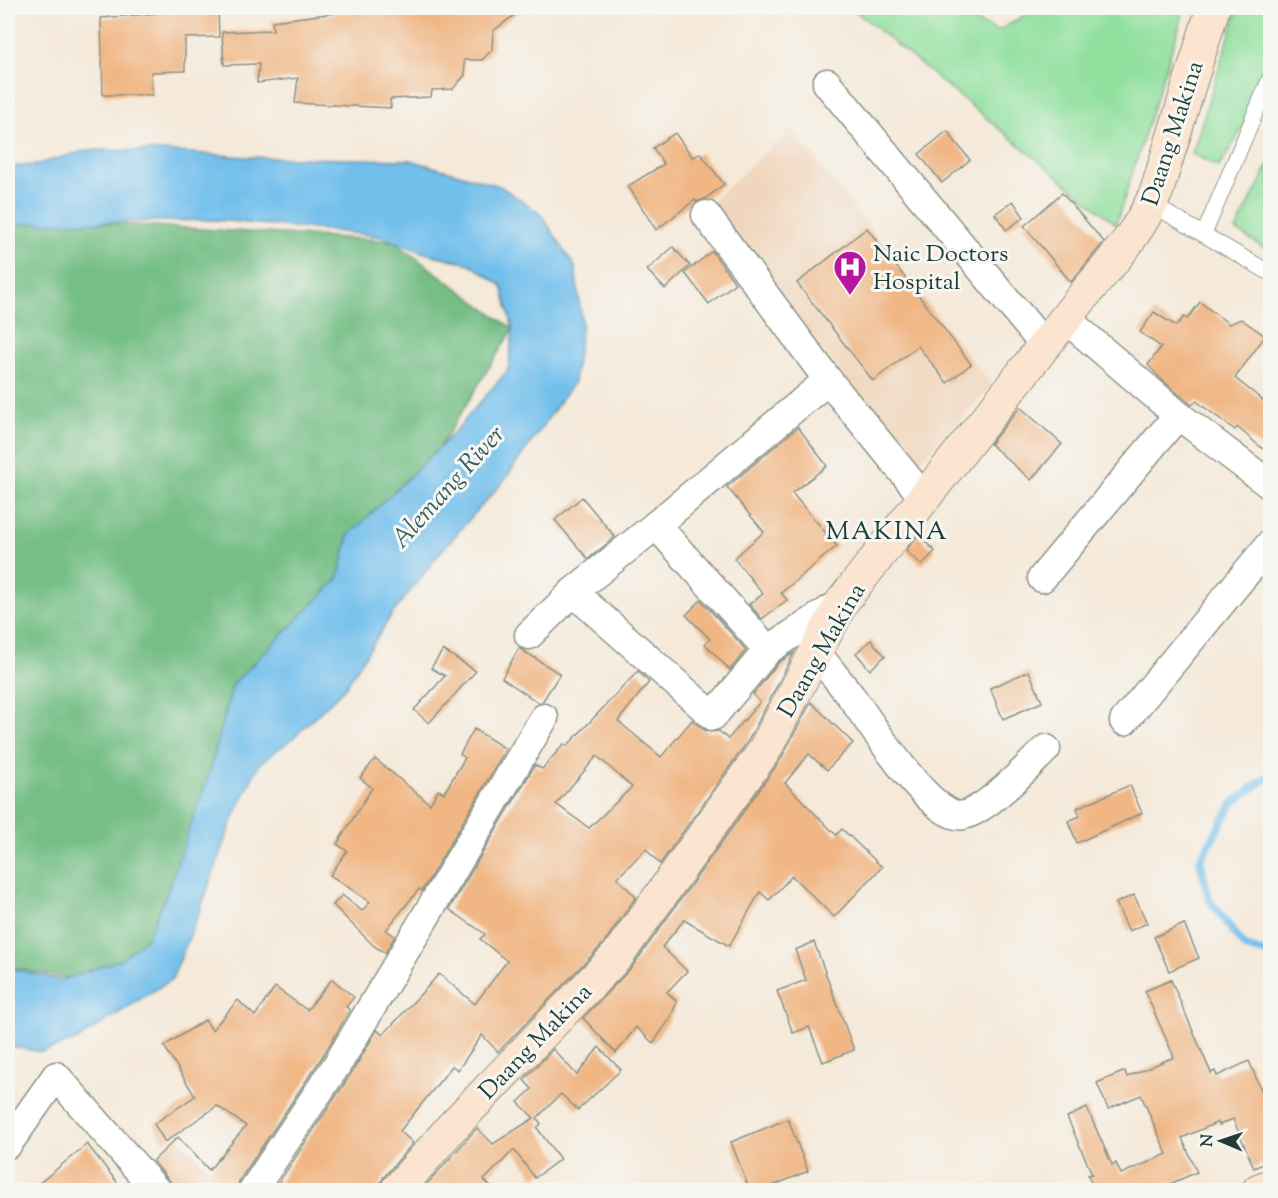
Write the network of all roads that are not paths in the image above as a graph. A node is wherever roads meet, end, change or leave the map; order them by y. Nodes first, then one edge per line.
1 (1212, 8) edge
2 (1270, 78) edge
3 (827, 83) dead end
4 (1151, 204) junction
5 (706, 215) dead end
6 (1204, 234) junction
7 (1270, 273) edge
8 (1066, 319) junction
9 (1045, 346) junction
10 (828, 380) junction
11 (1178, 415) junction
12 (1270, 485) edge
13 (924, 498) junction
14 (657, 525) junction
15 (1270, 544) edge
16 (1042, 578) dead end
17 (573, 592) junction
18 (842, 602) junction
19 (529, 635) dead end
20 (768, 650) junction
21 (816, 652) junction
22 (544, 718) dead end
23 (1124, 721) dead end
24 (1046, 749) dead end
25 (8, 1144) edge
26 (1270, 1186) edge
27 (156, 1191) edge
28 (253, 1191) edge
29 (397, 1191) edge
30 (1259, 1191) edge

1 - 4 street, Daang Makina
2 - 6 lane
3 - 9 street
4 - 6 lane
4 - 8 street, Daang Makina
5 - 10 street
6 - 7 lane
8 - 9 street, Daang Makina
8 - 11 street
9 - 13 street, Daang Makina
10 - 13 street
10 - 14 street
11 - 12 street
11 - 16 street
13 - 18 street, Daang Makina
14 - 17 street
14 - 20 street
15 - 23 street
17 - 19 street
17 - 20 street
18 - 20 street
18 - 21 street, Daang Makina
21 - 24 street
21 - 29 street, Daang Makina
22 - 28 street
25 - 27 street
26 - 30 street

